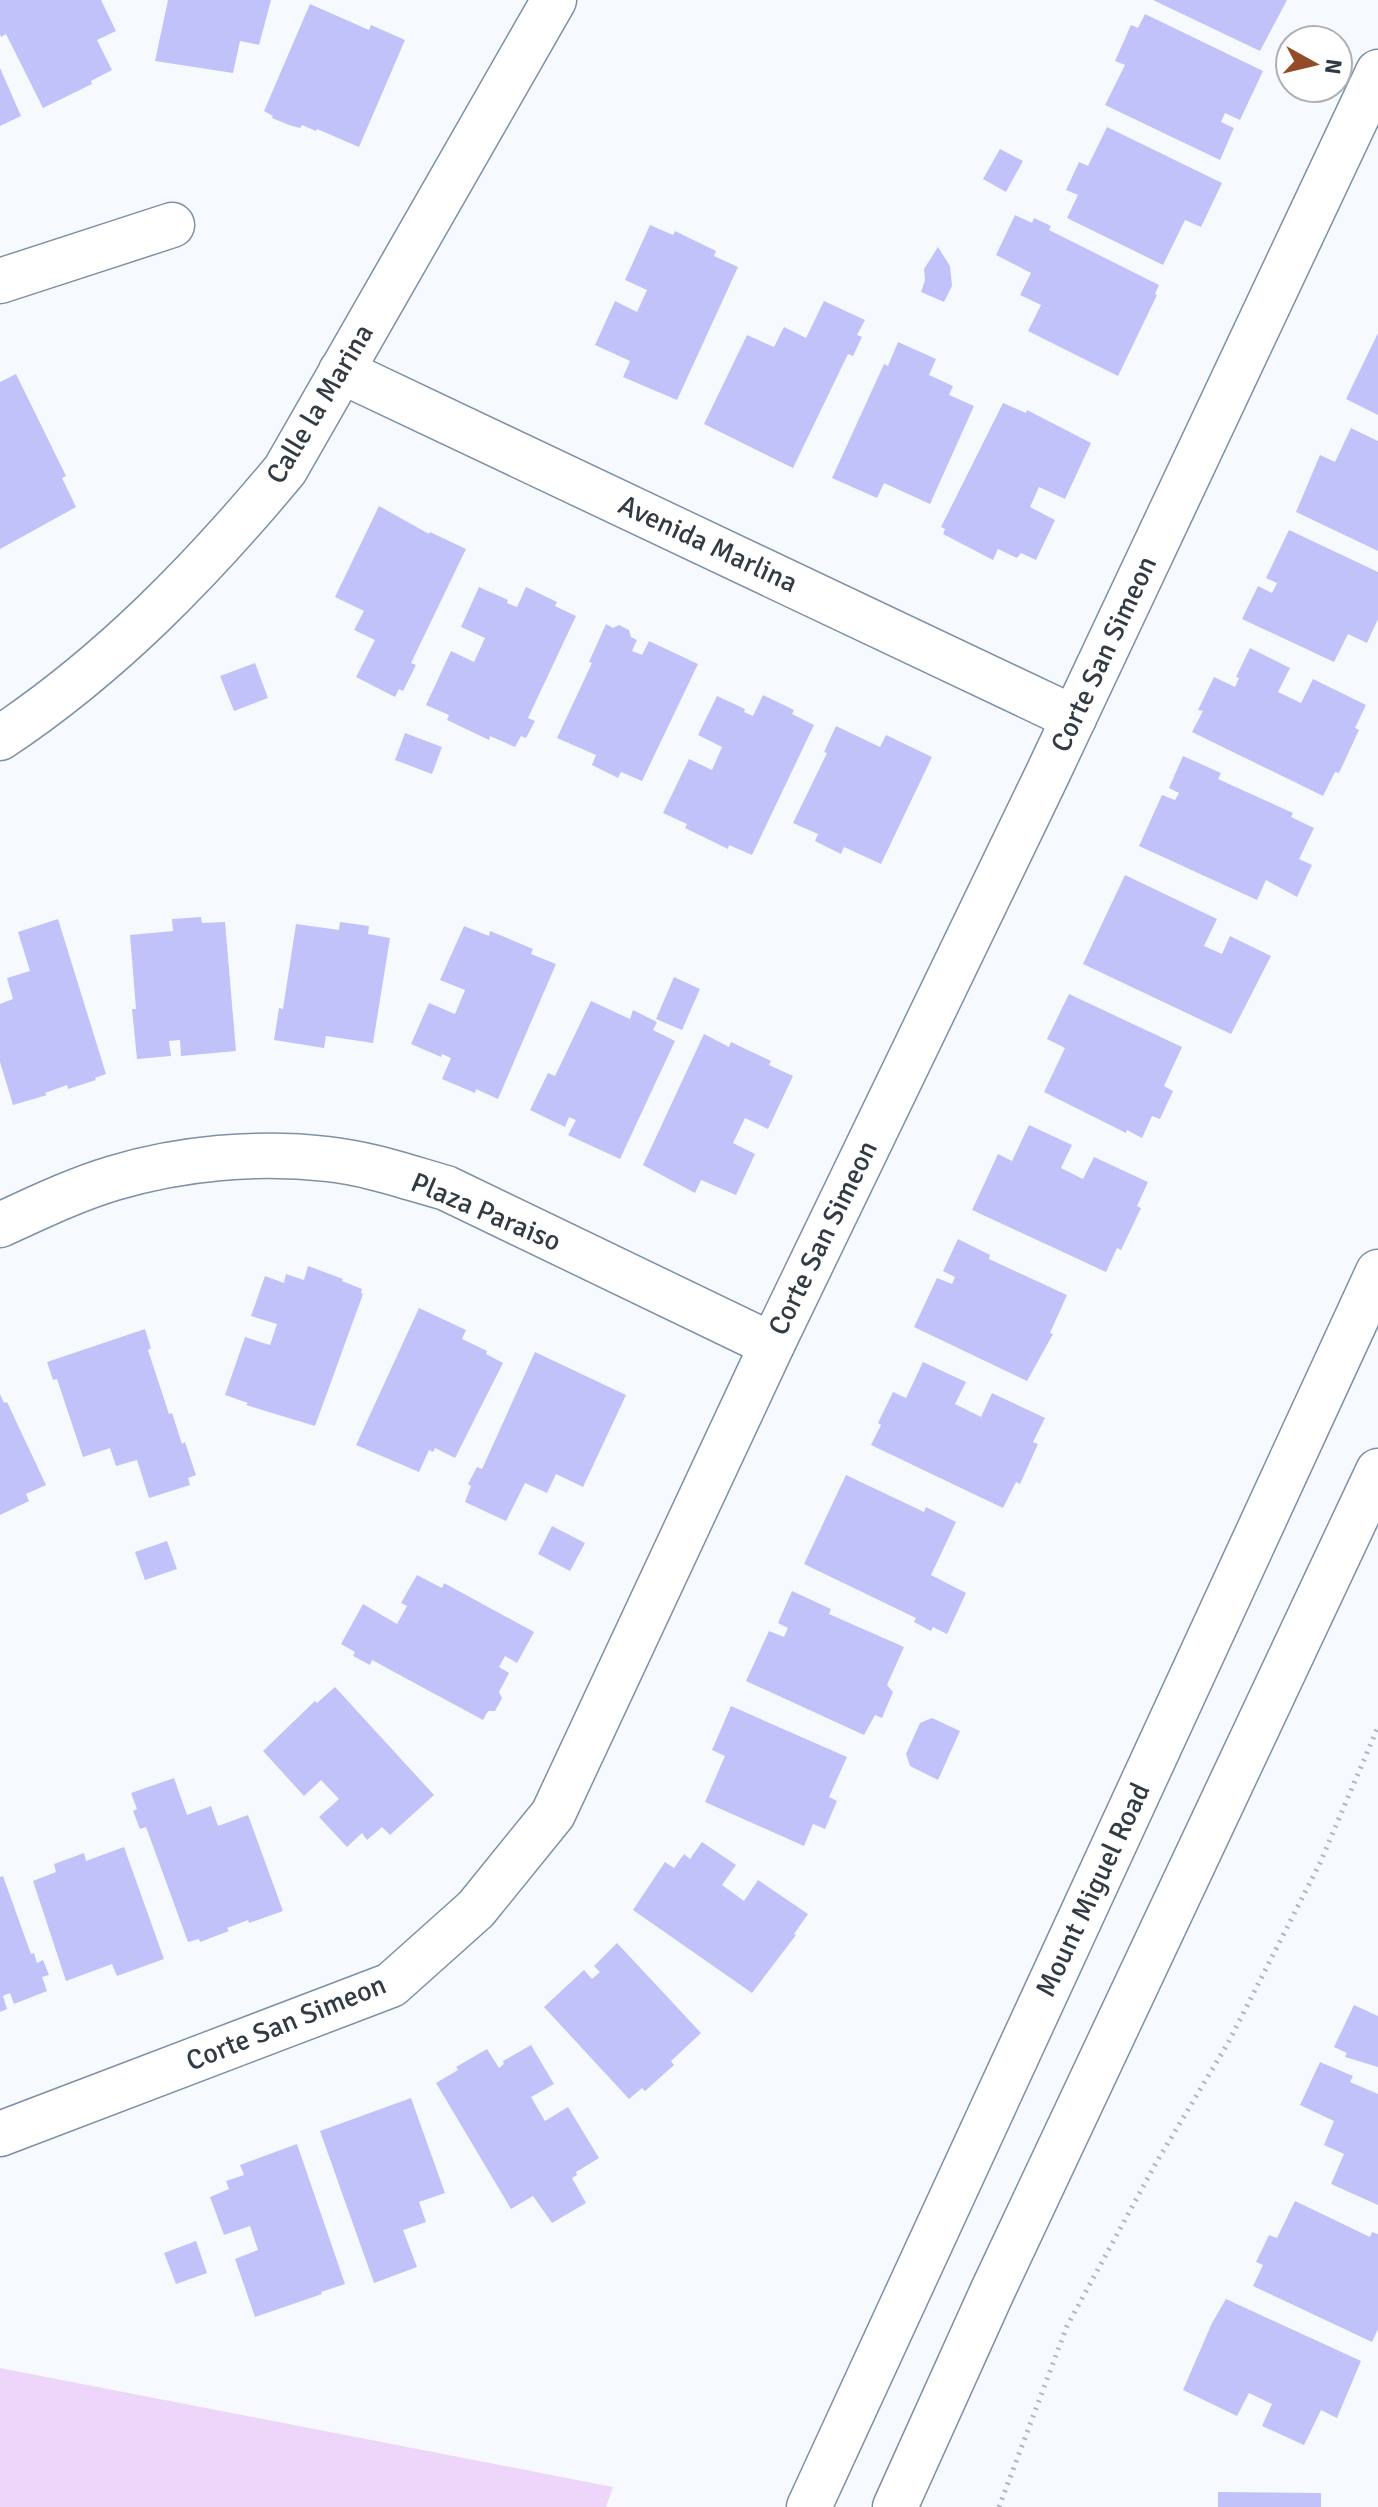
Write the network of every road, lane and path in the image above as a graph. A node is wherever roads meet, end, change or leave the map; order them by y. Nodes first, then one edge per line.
1 (554, 0) edge
2 (1378, 72) edge
3 (172, 225) dead end
4 (0, 281) edge
5 (341, 371) junction
6 (1074, 718) junction
7 (0, 738) edge
8 (0, 1225) edge
9 (1375, 1285) edge
10 (772, 1345) junction
11 (1378, 1471) edge
12 (1378, 1727) edge
13 (0, 2134) edge
14 (809, 2507) edge
15 (895, 2507) edge
16 (999, 2507) edge

1 - 5 street, Calle la Marina
2 - 6 street, Corte San Simeon
3 - 4 street
5 - 6 street, Avenida Marlina
5 - 7 street, Calle la Marina
6 - 10 street, Corte San Simeon
8 - 10 street, Plaza Paraiso
9 - 14 street, Mount Miguel Road
10 - 13 street, Corte San Simeon
11 - 15 street
12 - 16 path

